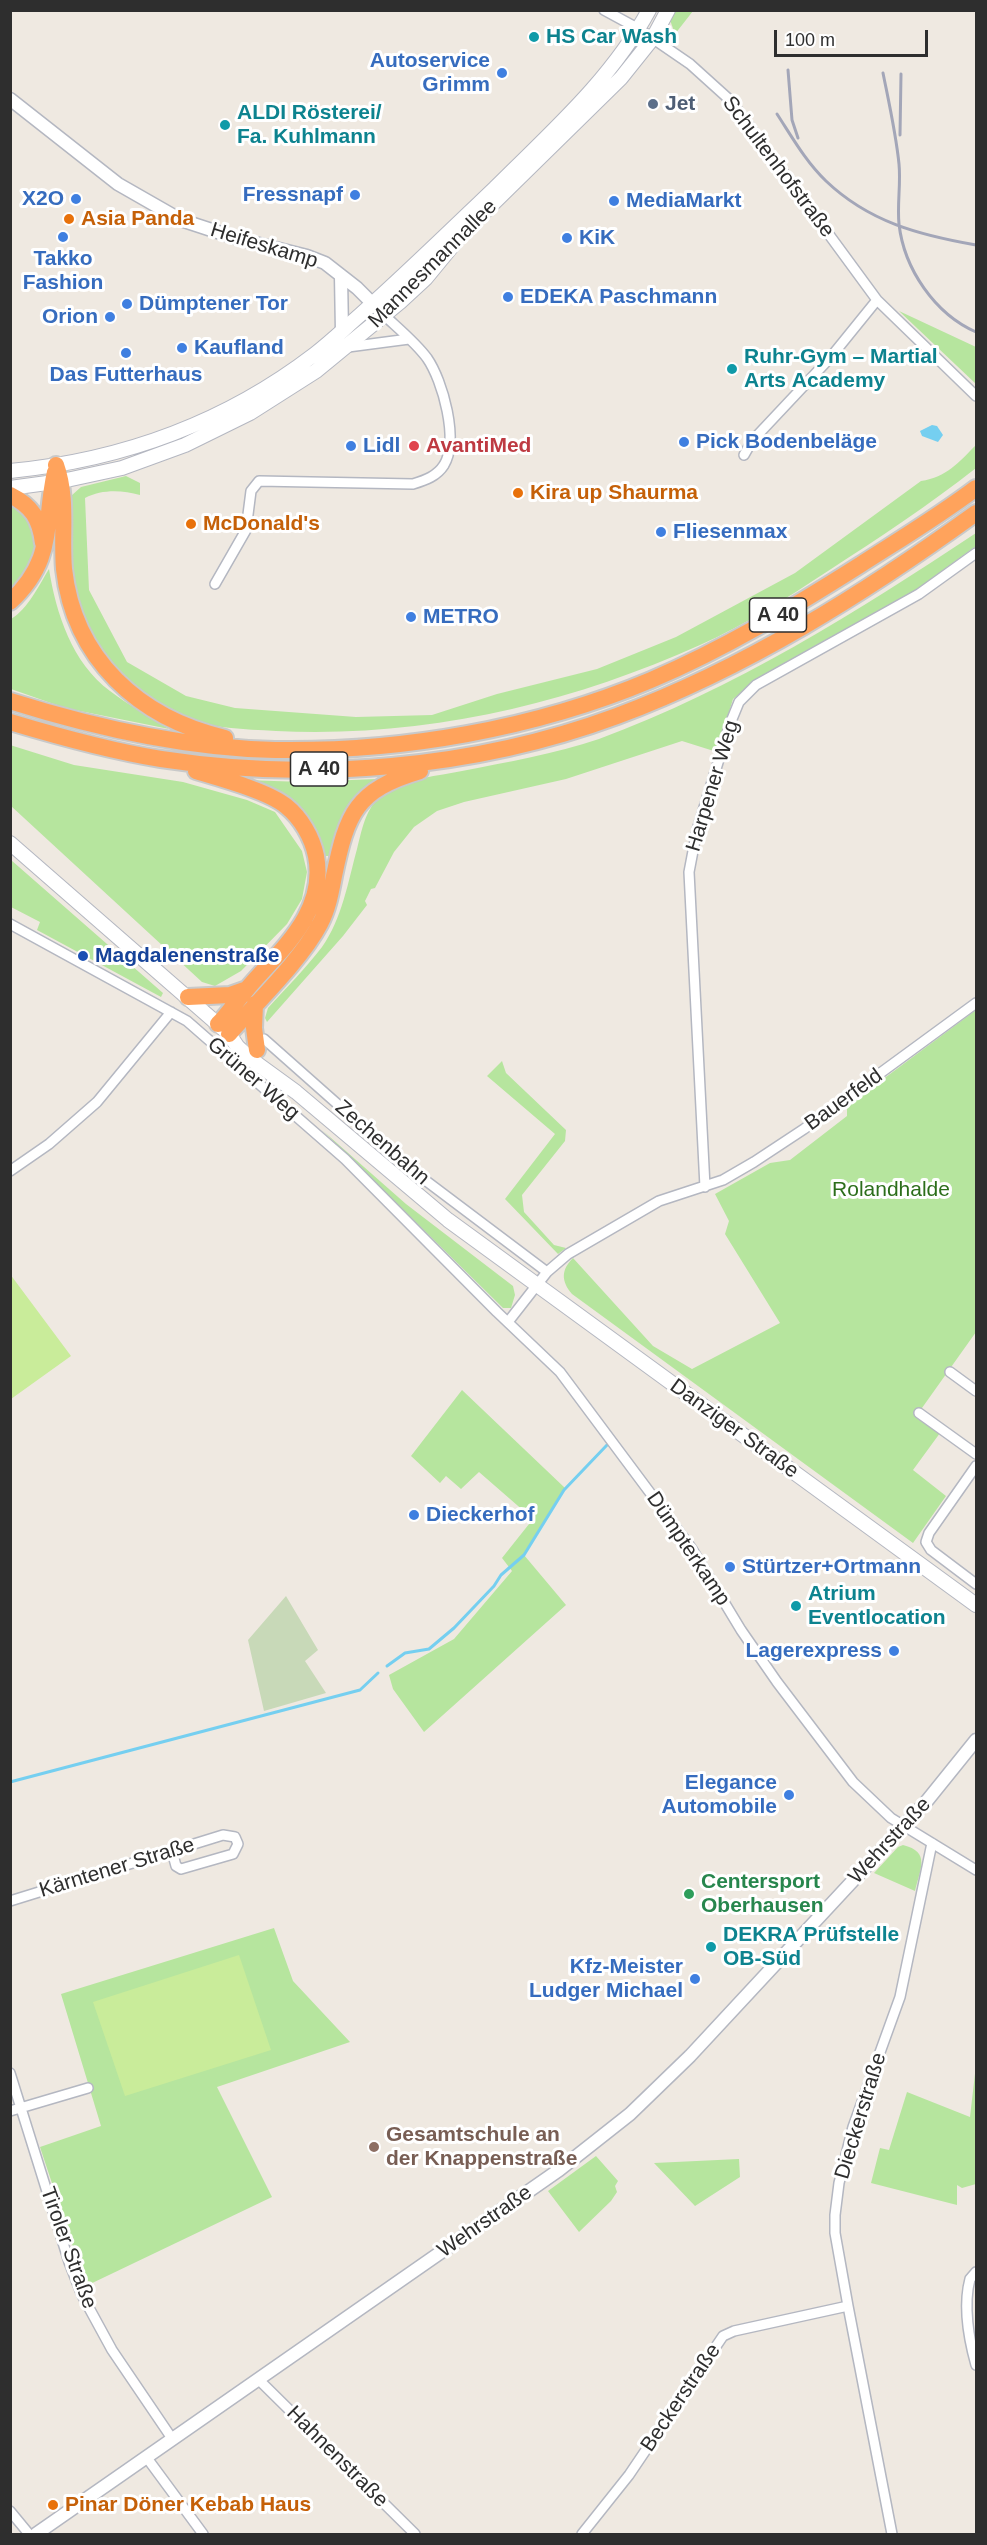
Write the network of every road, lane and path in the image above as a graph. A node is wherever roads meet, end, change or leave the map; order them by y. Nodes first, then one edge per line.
1 (604, 10) edge
2 (649, 10) edge
3 (668, 10) edge
4 (639, 29) junction
5 (653, 38) junction
6 (10, 99) edge
7 (341, 276) junction
8 (877, 300) junction
9 (373, 304) junction
10 (385, 316) junction
11 (342, 332) junction
12 (409, 339) junction
13 (348, 347) junction
14 (976, 396) edge
15 (744, 455) dead end
16 (56, 465) junction
17 (10, 471) edge
18 (57, 482) junction
19 (10, 488) edge
20 (976, 488) edge
21 (10, 495) edge
22 (976, 513) edge
23 (44, 552) junction
24 (976, 553) edge
25 (214, 585) dead end
26 (10, 602) edge
27 (10, 701) edge
28 (10, 722) edge
29 (275, 750) junction
30 (476, 754) junction
31 (161, 759) junction
32 (10, 843) edge
33 (10, 924) edge
34 (248, 988) junction
35 (188, 997) junction
36 (976, 1003) edge
37 (255, 1004) junction
38 (171, 1012) junction
39 (224, 1029) junction
40 (260, 1045) junction
41 (296, 1092) junction
42 (10, 1171) edge
43 (705, 1187) junction
44 (492, 1252) joint
45 (547, 1272) junction
46 (463, 1278) joint
47 (537, 1286) junction
48 (508, 1322) junction
49 (950, 1372) dead end
50 (976, 1390) edge
51 (919, 1413) dead end
52 (976, 1454) edge
53 (976, 1466) edge
54 (976, 1584) edge
55 (976, 1605) edge
56 (976, 1740) edge
57 (904, 1826) junction
58 (932, 1843) junction
59 (172, 1851) junction
60 (976, 1870) edge
61 (10, 1900) edge
62 (10, 2073) edge
63 (88, 2088) dead end
64 (21, 2108) junction
65 (10, 2111) edge
66 (976, 2272) edge
67 (848, 2306) junction
68 (976, 2365) edge
69 (259, 2380) junction
70 (173, 2440) junction
71 (147, 2458) junction
72 (10, 2511) edge
73 (410, 2533) edge
74 (29, 2535) edge
75 (36, 2535) edge
76 (204, 2535) edge
77 (582, 2535) edge
78 (892, 2535) edge

1 - 4 street, Schultenhofstraße
2 - 4 main road, Mannesmannallee
3 - 5 main road, Mannesmannallee
4 - 5 street, Schultenhofstraße
4 - 9 main road, Mannesmannallee
5 - 8 street, Schultenhofstraße
5 - 10 main road, Mannesmannallee
6 - 7 street, Heifeskamp
7 - 9 street, Heifeskamp
7 - 11 street
8 - 14 street, Schultenhofstraße
8 - 15 street
9 - 10 street, Heifeskamp
9 - 11 main road, Mannesmannallee
10 - 12 street, Heifeskamp
10 - 13 main road, Mannesmannallee
11 - 16 main road, Mannesmannallee
12 - 13 street
12 - 25 street, Heifeskamp
13 - 18 main road, Mannesmannallee
16 - 17 main road, Mannesmannallee
16 - 18 highway
18 - 19 main road, Mannesmannallee
18 - 23 highway
18 - 29 highway
20 - 29 highway, A 40
21 - 23 highway
22 - 30 highway, A 40
23 - 26 highway
24 - 43 street, Harpener Weg
27 - 29 highway, A 40
28 - 31 highway, A 40
30 - 31 highway, A 40
30 - 37 highway
31 - 34 highway
32 - 35 main road, Zechenbahn
33 - 38 street, Grüner Weg
34 - 35 highway
34 - 39 highway
35 - 39 main road, Zechenbahn
36 - 43 street, Bauerfeld
37 - 39 highway
37 - 40 highway
38 - 42 street
38 - 46 street, Grüner Weg
39 - 40 main road, Zechenbahn
39 - 41 main road, Zechenbahn
40 - 41 main road, Zechenbahn
40 - 45 street, Zechenbahn
41 - 44 main road, Zechenbahn
43 - 45 street, Bauerfeld
44 - 47 main road, Danziger Straße
45 - 47 street, Bauerfeld
46 - 48 street, Dümpterkamp
47 - 48 street, Bauerfeld
47 - 55 main road, Danziger Straße
48 - 57 street, Dümpterkamp
49 - 50 street
51 - 52 street
53 - 54 street
56 - 57 street, Wehrstraße
57 - 58 street, Dümpterkamp
57 - 69 street, Wehrstraße
58 - 60 street, Dümpterkamp
58 - 67 street, Dieckerstraße
59 - 59 street, Kärntener Straße
59 - 61 street, Kärntener Straße
62 - 64 street, Tiroler Straße
63 - 64 street
64 - 65 street
64 - 70 street, Tiroler Straße
66 - 68 street
67 - 77 street, Beckerstraße
67 - 78 street, Dieckerstraße
69 - 70 street, Wehrstraße
69 - 73 street, Hahnenstraße
70 - 71 street, Wehrstraße
71 - 75 street, Wehrstraße
71 - 76 street
72 - 74 street

